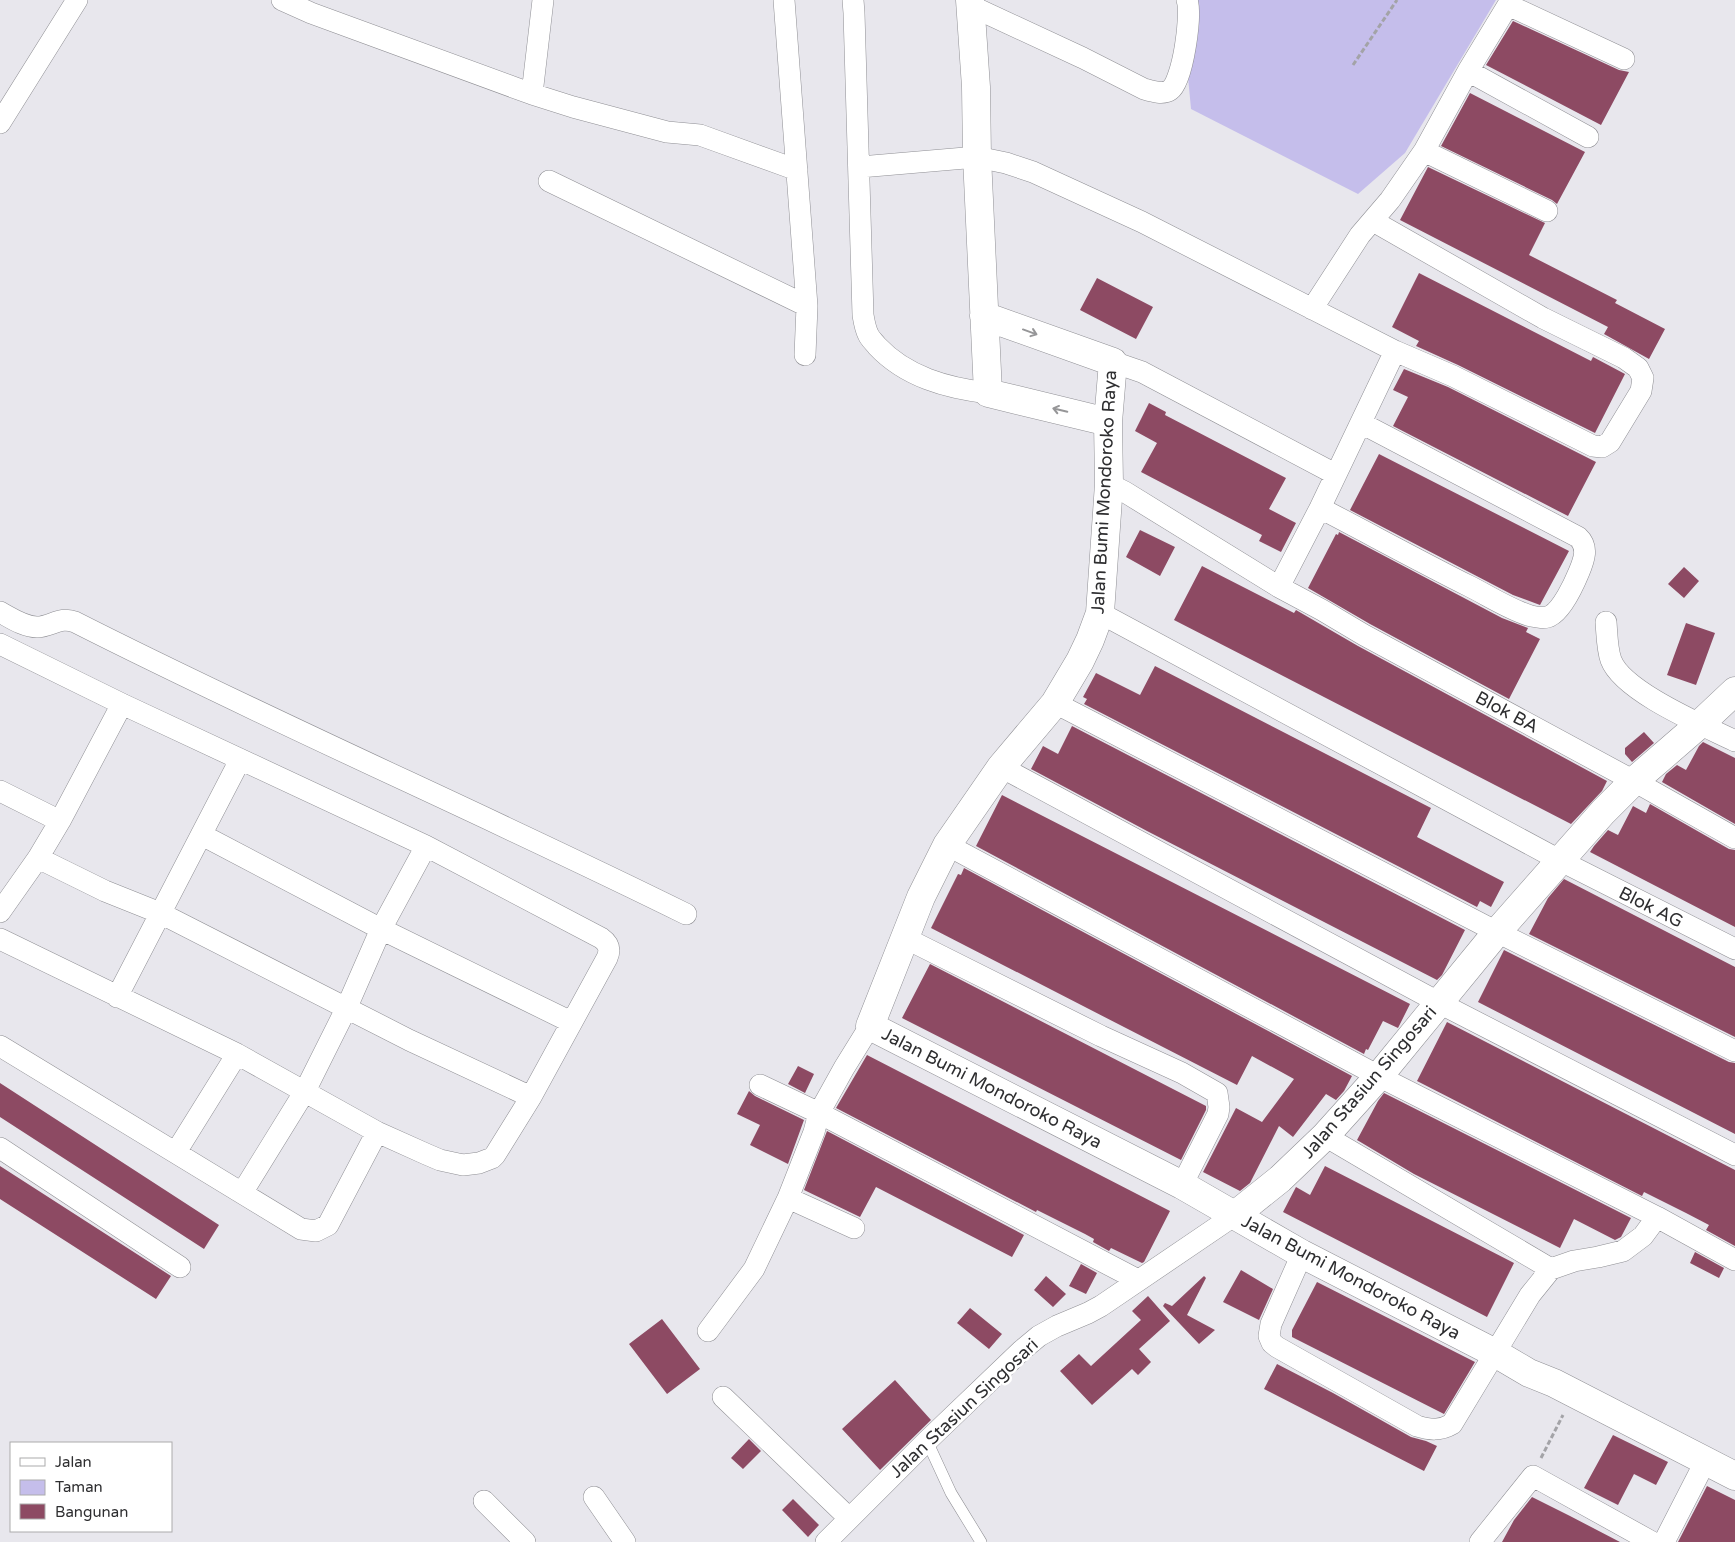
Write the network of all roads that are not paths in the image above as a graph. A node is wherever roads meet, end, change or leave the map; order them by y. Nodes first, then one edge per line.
1 (77, 0) edge
2 (282, 0) edge
3 (543, 0) edge
4 (784, 0) edge
5 (852, 0) edge
6 (1187, 0) edge
7 (1510, 2) edge
8 (971, 3) edge
9 (1624, 59) dead end
10 (1468, 71) junction
11 (532, 94) junction
12 (0, 123) edge
13 (1588, 137) dead end
14 (1424, 151) junction
15 (978, 157) junction
16 (860, 167) junction
17 (797, 170) junction
18 (549, 181) dead end
19 (1547, 211) dead end
20 (1373, 221) junction
21 (807, 306) junction
22 (1312, 309) junction
23 (984, 316) junction
24 (1395, 351) junction
25 (805, 355) dead end
26 (1113, 362) junction
27 (988, 393) junction
28 (1108, 422) junction
29 (1361, 423) junction
30 (1335, 474) junction
31 (1109, 484) junction
32 (1320, 508) junction
33 (1280, 587) junction
34 (0, 612) edge
35 (1100, 613) junction
36 (1606, 622) dead end
37 (0, 644) edge
38 (1735, 691) edge
39 (1055, 703) junction
40 (122, 704) junction
41 (1701, 723) junction
42 (1735, 741) edge
43 (240, 760) junction
44 (1001, 767) junction
45 (1634, 781) junction
46 (0, 791) edge
47 (60, 821) junction
48 (202, 835) junction
49 (1735, 838) edge
50 (947, 845) junction
51 (426, 846) junction
52 (38, 858) junction
53 (1564, 863) junction
54 (0, 912) edge
55 (160, 913) junction
56 (686, 914) dead end
57 (381, 929) junction
58 (1497, 932) junction
59 (905, 938) junction
60 (0, 939) edge
61 (1735, 949) edge
62 (117, 997) junction
63 (1439, 1002) junction
64 (346, 1009) junction
65 (571, 1022) junction
66 (870, 1026) junction
67 (0, 1046) edge
68 (1735, 1051) edge
69 (237, 1054) junction
70 (1379, 1076) junction
71 (760, 1085) dead end
72 (305, 1092) junction
73 (531, 1097) junction
74 (819, 1112) junction
75 (377, 1132) junction
76 (1325, 1136) junction
77 (0, 1148) edge
78 (176, 1152) junction
79 (1735, 1155) edge
80 (1182, 1185) junction
81 (242, 1193) junction
82 (788, 1198) junction
83 (1235, 1215) junction
84 (1657, 1217) junction
85 (854, 1228) dead end
86 (1302, 1254) junction
87 (1735, 1260) edge
88 (180, 1267) dead end
89 (1551, 1269) junction
90 (1138, 1280) junction
91 (708, 1331) dead end
92 (1502, 1358) junction
93 (723, 1397) dead end
94 (927, 1441) junction
95 (1705, 1462) junction
96 (1735, 1476) edge
97 (594, 1497) dead end
98 (484, 1501) dead end
99 (850, 1518) junction
100 (525, 1542) edge
101 (625, 1542) edge
102 (826, 1542) edge
103 (981, 1542) edge
104 (1480, 1542) edge
105 (1652, 1542) edge
106 (1664, 1542) edge

1 - 12 street
2 - 11 street
3 - 11 street
4 - 17 street
5 - 16 street
6 - 8 street
7 - 9 street
7 - 10 street
8 - 15 street
10 - 13 street
10 - 14 street
11 - 17 street
14 - 19 street
14 - 20 street
15 - 16 street
15 - 22 street
15 - 23 street
16 - 27 street
17 - 21 street
18 - 21 street
20 - 22 street
20 - 24 street
21 - 25 street
22 - 24 street
23 -> 26 street, Jalan Bumi Mondoroko Raya
23 - 27 street
24 - 29 street
26 - 28 street, Jalan Bumi Mondoroko Raya
26 - 30 street
28 -> 27 street
28 - 31 street, Jalan Bumi Mondoroko Raya
29 - 30 street
29 - 32 street
30 - 32 street
31 - 33 street, Blok BA
31 - 35 street, Jalan Bumi Mondoroko Raya
32 - 33 street
33 - 45 street, Blok BA
34 - 56 street
35 - 39 street, Jalan Bumi Mondoroko Raya
35 - 53 street, Blok AG
36 - 41 street
37 - 40 street
38 - 41 street, Jalan Stasiun Singosari
39 - 44 street, Jalan Bumi Mondoroko Raya
39 - 58 street
40 - 43 street
40 - 47 street
41 - 42 street
41 - 45 street, Jalan Stasiun Singosari
43 - 48 street
43 - 51 street
44 - 50 street, Jalan Bumi Mondoroko Raya
44 - 63 street
45 - 49 street, Blok BA
45 - 53 street, Jalan Stasiun Singosari
46 - 47 street
47 - 52 street
48 - 55 street
48 - 57 street
50 - 59 street, Jalan Bumi Mondoroko Raya
50 - 70 street
51 - 57 street
51 - 65 street
52 - 54 street
52 - 55 street
53 - 58 street, Jalan Stasiun Singosari
53 - 61 street, Blok AG
55 - 62 street
55 - 64 street
57 - 64 street
57 - 65 street
58 - 63 street, Jalan Stasiun Singosari
58 - 68 street
59 - 66 street, Jalan Bumi Mondoroko Raya
59 - 80 street
60 - 62 street
62 - 69 street
63 - 70 street, Jalan Stasiun Singosari
63 - 79 street
64 - 72 street
64 - 73 street
65 - 73 street
66 - 74 street
66 - 80 street, Jalan Bumi Mondoroko Raya
67 - 78 street
69 - 72 street
69 - 78 street
70 - 76 street, Jalan Stasiun Singosari
70 - 84 street
71 - 74 street
72 - 75 street
72 - 81 street
73 - 75 street
74 - 82 street
74 - 90 street
75 - 81 street
76 - 83 street, Jalan Stasiun Singosari
76 - 89 street
77 - 88 street
78 - 81 street
80 - 83 street, Jalan Bumi Mondoroko Raya
82 - 85 street
82 - 91 street
83 - 86 street, Jalan Bumi Mondoroko Raya
83 - 90 street, Jalan Stasiun Singosari
84 - 87 street
84 - 89 street
86 - 92 street, Jalan Bumi Mondoroko Raya
86 - 92 street
89 - 92 street
90 - 94 street, Jalan Stasiun Singosari
92 - 95 street, Jalan Bumi Mondoroko Raya
93 - 99 street
94 - 99 street, Jalan Stasiun Singosari
94 - 103 lane
95 - 96 street, Jalan Bumi Mondoroko Raya
95 - 106 street
97 - 101 street
98 - 100 street
99 - 102 street, Jalan Stasiun Singosari
104 - 105 street

